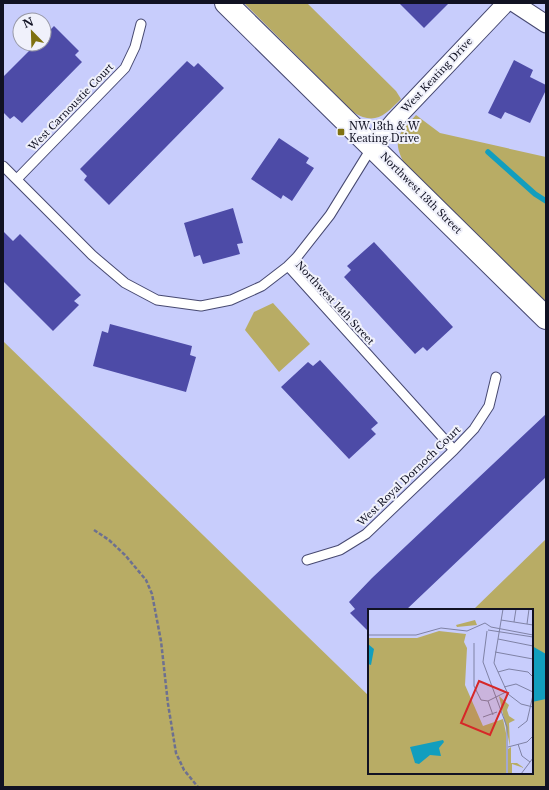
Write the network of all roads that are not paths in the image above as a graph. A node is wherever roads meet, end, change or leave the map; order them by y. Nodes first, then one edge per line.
1 (226, 3) edge
2 (506, 3) edge
3 (514, 3) edge
4 (141, 24) dead end
5 (546, 24) edge
6 (373, 146) junction
7 (3, 166) edge
8 (17, 179) junction
9 (288, 266) junction
10 (546, 318) edge
11 (496, 377) dead end
12 (454, 450) junction
13 (307, 560) dead end

1 - 6 main road, Northwest 13th Street
2 - 6 street, West Keating Drive
3 - 5 street
4 - 8 lane, West Carnoustie Court
6 - 9 lane, West Keating Drive
6 - 10 main road, Northwest 13th Street
7 - 8 lane, Northwest 14th Street
8 - 9 lane, Northwest 14th Street
9 - 12 lane, Northwest 14th Street
11 - 12 lane, West Royal Dornoch Court
12 - 13 lane, West Royal Dornoch Court

